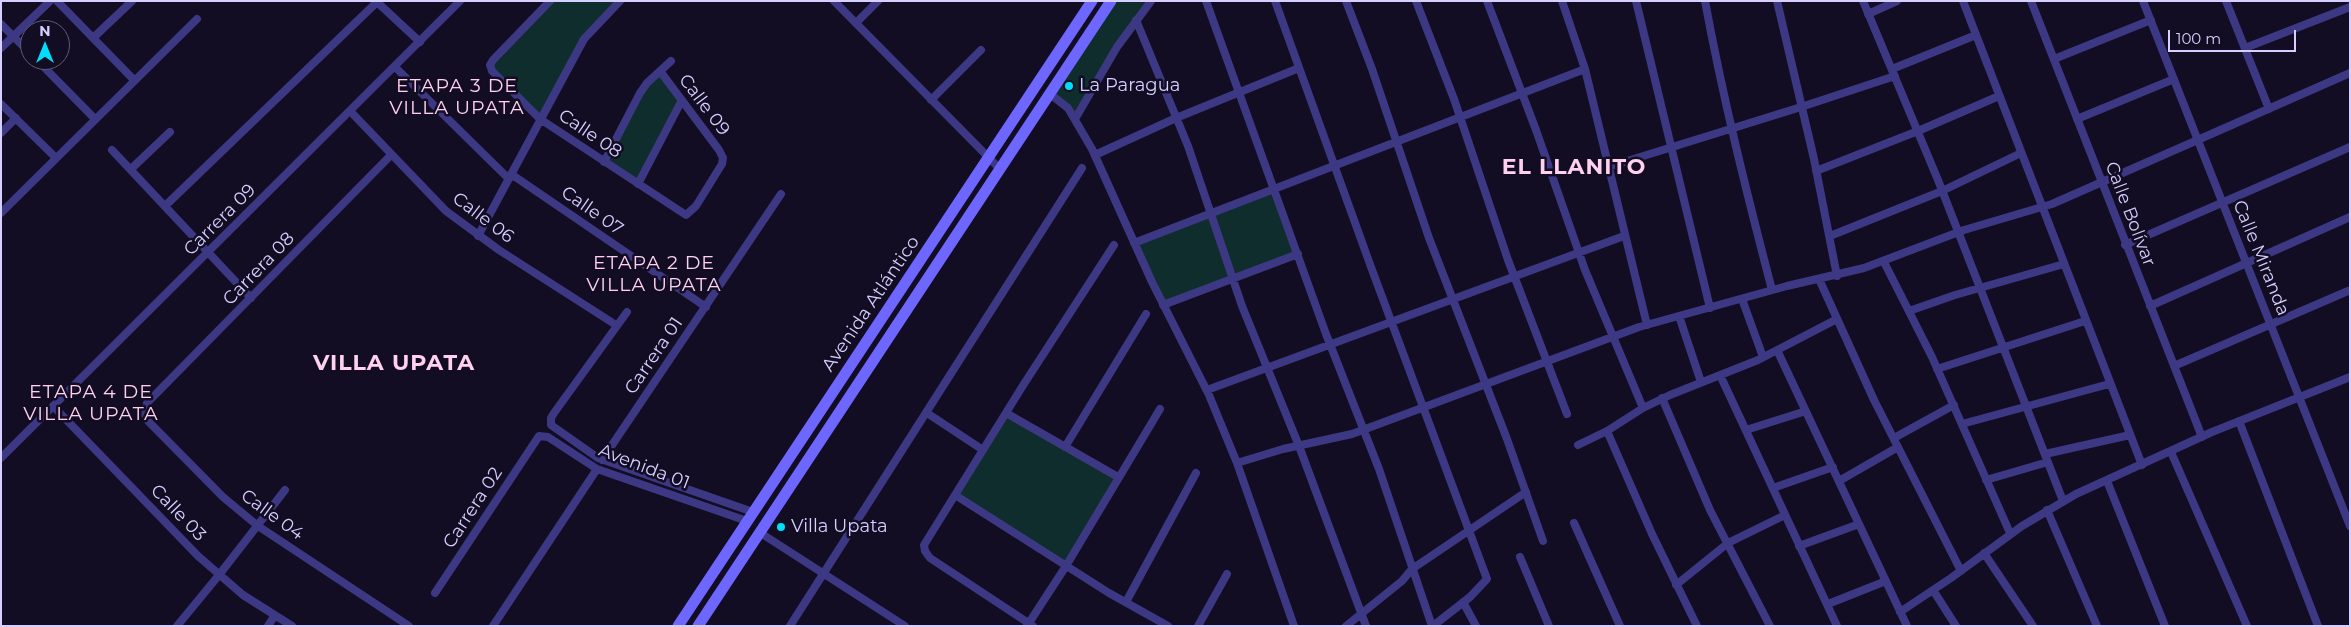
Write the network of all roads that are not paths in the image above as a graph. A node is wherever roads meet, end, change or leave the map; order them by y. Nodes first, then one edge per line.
1 (50, 1) edge
2 (57, 1) edge
3 (132, 1) edge
4 (460, 1) edge
5 (550, 1) edge
6 (620, 1) edge
7 (834, 1) edge
8 (878, 1) edge
9 (1092, 1) edge
10 (1111, 1) edge
11 (1150, 1) edge
12 (1206, 1) edge
13 (1275, 1) edge
14 (1346, 1) edge
15 (1416, 1) edge
16 (1487, 1) edge
17 (1562, 1) edge
18 (1636, 1) edge
19 (1705, 1) edge
20 (1777, 1) edge
21 (1863, 1) edge
22 (1897, 1) edge
23 (1963, 1) edge
24 (2031, 1) edge
25 (2143, 1) edge
26 (2226, 1) edge
27 (378, 2) edge
28 (2350, 7) edge
29 (1868, 14) junction
30 (197, 18) dead end
31 (1136, 20) junction
32 (2150, 20) junction
33 (856, 23) junction
34 (1, 24) edge
35 (1976, 35) junction
36 (14, 36) junction
37 (93, 38) junction
38 (20, 42) edge
39 (420, 42) junction
40 (1, 48) edge
41 (2246, 48) junction
42 (981, 50) dead end
43 (2054, 59) junction
44 (671, 61) dead end
45 (395, 67) junction
46 (1299, 68) junction
47 (1584, 69) junction
48 (47, 70) edge
49 (660, 71) junction
50 (1893, 72) junction
51 (2350, 73) edge
52 (2174, 79) junction
53 (134, 80) junction
54 (1238, 92) junction
55 (1521, 92) junction
56 (1050, 94) junction
57 (1999, 96) junction
58 (682, 100) junction
59 (931, 100) junction
60 (1, 104) edge
61 (1801, 107) junction
62 (2269, 109) junction
63 (351, 112) junction
64 (1460, 116) junction
65 (16, 118) junction
66 (1176, 118) junction
67 (95, 119) junction
68 (540, 119) junction
69 (1075, 119) junction
70 (2077, 119) junction
71 (1731, 128) junction
72 (1918, 131) junction
73 (170, 132) dead end
74 (1, 133) edge
75 (1397, 140) junction
76 (2198, 140) junction
77 (2350, 147) edge
78 (1670, 148) junction
79 (112, 150) dead end
80 (2021, 153) junction
81 (391, 155) junction
82 (1095, 155) junction
83 (56, 158) junction
84 (988, 158) junction
85 (604, 162) junction
86 (1335, 166) junction
87 (1608, 167) junction
88 (1082, 168) dead end
89 (131, 169) junction
90 (1000, 169) junction
91 (1816, 171) junction
92 (510, 176) junction
93 (2101, 183) junction
94 (638, 184) junction
95 (1274, 189) junction
96 (1942, 191) junction
97 (781, 194) dead end
98 (2223, 200) junction
99 (165, 206) junction
100 (2043, 207) junction
101 (1212, 213) junction
102 (1, 214) edge
103 (689, 214) joint
104 (2350, 217) edge
105 (1958, 232) junction
106 (478, 236) junction
107 (1624, 236) junction
108 (1830, 236) junction
109 (1134, 243) junction
110 (1114, 245) dead end
111 (2125, 245) junction
112 (1578, 251) junction
113 (208, 253) junction
114 (1298, 254) junction
115 (1884, 262) junction
116 (2064, 264) junction
117 (2247, 264) junction
118 (1514, 276) junction
119 (1837, 276) junction
120 (1233, 278) junction
121 (1819, 279) junction
122 (1980, 287) junction
123 (1772, 290) junction
124 (2348, 291) dead end
125 (251, 298) junction
126 (1742, 298) junction
127 (1453, 299) junction
128 (1164, 305) junction
129 (2150, 306) junction
130 (706, 307) junction
131 (1710, 308) junction
132 (1909, 311) junction
133 (627, 312) dead end
134 (1146, 314) dead end
135 (1679, 316) junction
136 (1837, 319) junction
137 (1390, 321) junction
138 (2085, 321) junction
139 (2271, 324) junction
140 (616, 325) junction
141 (1647, 325) junction
142 (1611, 336) junction
143 (1330, 344) junction
144 (2004, 346) junction
145 (1777, 350) junction
146 (1764, 357) junction
147 (1546, 361) junction
148 (1267, 366) junction
149 (2174, 366) junction
150 (1937, 369) junction
151 (1720, 375) junction
152 (2350, 377) edge
153 (1701, 382) junction
154 (2110, 384) junction
155 (1486, 385) junction
156 (1207, 390) junction
157 (2300, 396) junction
158 (1662, 398) junction
159 (147, 403) joint
160 (1954, 405) junction
161 (2026, 405) junction
162 (54, 407) junction
163 (1423, 407) junction
164 (1643, 408) junction
165 (1160, 409) dead end
166 (1806, 410) junction
167 (926, 413) junction
168 (1006, 413) junction
169 (1567, 414) dead end
170 (2239, 421) junction
171 (1962, 424) junction
172 (1363, 429) junction
173 (1746, 430) junction
174 (1607, 431) junction
175 (2130, 435) junction
176 (2202, 437) junction
177 (1894, 438) junction
178 (535, 440) joint
179 (1578, 445) dead end
180 (1299, 446) junction
181 (1065, 447) junction
182 (1898, 447) junction
183 (983, 450) junction
184 (2171, 452) junction
185 (2045, 454) junction
186 (1, 458) edge
187 (602, 460) junction
188 (2048, 462) junction
189 (1237, 463) junction
190 (2142, 465) junction
191 (1833, 467) junction
192 (597, 469) junction
193 (1196, 473) dead end
194 (1118, 477) junction
195 (1986, 480) junction
196 (1839, 481) junction
197 (2107, 481) junction
198 (1773, 488) junction
199 (285, 490) dead end
200 (1526, 492) junction
201 (955, 495) junction
202 (2064, 501) junction
203 (2047, 510) junction
204 (1785, 515) junction
205 (750, 517) junction
206 (1574, 522) dead end
207 (1860, 524) junction
208 (258, 526) junction
209 (2350, 526) edge
210 (1469, 530) junction
211 (759, 532) junction
212 (2010, 533) junction
213 (1543, 541) dead end
214 (1728, 543) junction
215 (1799, 546) junction
216 (1984, 553) junction
217 (1520, 557) dead end
218 (1066, 566) junction
219 (1412, 569) junction
220 (1961, 571) junction
221 (824, 573) junction
222 (1227, 574) dead end
223 (219, 575) junction
224 (1886, 581) junction
225 (1676, 585) junction
226 (1934, 590) junction
227 (435, 593) dead end
228 (1126, 602) junction
229 (1463, 602) junction
230 (1828, 604) junction
231 (1361, 612) junction
232 (1900, 612) junction
233 (275, 615) junction
234 (1030, 625) edge
235 (177, 626) edge
236 (268, 626) edge
237 (292, 626) edge
238 (408, 626) edge
239 (493, 626) edge
240 (678, 626) edge
241 (698, 626) edge
242 (790, 626) edge
243 (905, 626) edge
244 (1168, 626) edge
245 (1198, 626) edge
246 (1294, 626) edge
247 (1346, 626) edge
248 (1366, 626) edge
249 (1432, 626) edge
250 (1476, 626) edge
251 (1549, 626) edge
252 (1620, 626) edge
253 (1697, 626) edge
254 (1770, 626) edge
255 (1837, 626) edge
256 (1907, 626) edge
257 (1956, 626) edge
258 (2033, 626) edge
259 (2097, 626) edge
260 (2165, 626) edge
261 (2247, 626) edge
262 (2318, 626) edge

1 - 36 street
2 - 37 street
3 - 37 street
4 - 39 street, Carrera 09
5 - 68 street, Calle 08
6 - 68 street
7 - 33 street
8 - 33 street
9 - 84 street, Avenida Atlántico
10 - 56 street, Avenida Atlántico
11 - 31 street
12 - 54 street
13 - 46 street
14 - 75 street
15 - 64 street
16 - 55 street
17 - 47 street
18 - 78 street
19 - 71 street
20 - 61 street
21 - 29 street
22 - 29 street
23 - 35 street
24 - 43 street, Calle Bolívar
25 - 32 street, Calle Miranda
26 - 41 street
27 - 39 street
27 - 99 street
28 - 41 street
29 - 50 street
30 - 53 street
31 - 66 street
31 - 69 street
32 - 43 street
32 - 52 street, Calle Miranda
33 - 59 street
34 - 36 street
35 - 50 street
35 - 57 street
36 - 38 street
36 - 40 street
37 - 53 street
39 - 45 street, Carrera 09
41 - 62 street
42 - 59 street
43 - 70 street, Calle Bolívar
44 - 49 street
45 - 63 street, Carrera 09
45 - 92 street, Calle 07
46 - 54 street
46 - 86 street
47 - 55 street
47 - 87 street
48 - 67 street
49 - 58 street, Calle 09
49 - 85 street
50 - 61 street
50 - 72 street
51 - 62 street
52 - 70 street
52 - 76 street, Calle Miranda
53 - 67 street
54 - 66 street
54 - 95 street
55 - 64 street
55 - 112 street
56 - 69 street
56 - 90 street, Avenida Atlántico
57 - 72 street
57 - 80 street
58 - 94 street
58 - 103 street, Calle 09
59 - 84 street
60 - 65 street
61 - 71 street
61 - 91 street
62 - 76 street
63 - 81 street, Calle 06
63 - 113 street, Carrera 09
64 - 75 street
64 - 118 street
65 - 74 street
65 - 83 street
66 - 82 street
66 - 101 street
67 - 83 street
68 - 85 street, Calle 08
68 - 92 street
69 - 82 street
70 - 93 street, Calle Bolívar
71 - 78 street
71 - 123 street
72 - 91 street
72 - 96 street
73 - 89 street
75 - 86 street
75 - 127 street
76 - 93 street
76 - 98 street, Calle Miranda
77 - 98 street
78 - 87 street
78 - 131 street
79 - 89 street
80 - 96 street
80 - 100 street
81 - 106 street, Calle 06
81 - 125 street, Carrera 08
82 - 109 street
83 - 102 street
84 - 90 street
84 - 205 street, Avenida Atlántico
85 - 94 street, Calle 08
86 - 95 street
86 - 137 street
87 - 107 street
88 - 167 street
89 - 99 street
90 - 211 street, Avenida Atlántico
91 - 108 street
92 - 106 street
92 - 130 street, Calle 07
93 - 100 street
93 - 111 street, Calle Bolívar
94 - 103 street, Calle 08
95 - 101 street
95 - 114 street
96 - 105 street
96 - 108 street
97 - 130 street, Carrera 01
98 - 111 street
98 - 117 street, Calle Miranda
99 - 113 street
100 - 105 street
100 - 116 street
101 - 109 street
101 - 120 street
104 - 117 street
105 - 115 street
105 - 122 street
106 - 140 street, Calle 06
107 - 112 street
107 - 141 street
108 - 119 street
109 - 128 street
110 - 168 street
111 - 129 street, Calle Bolívar
112 - 118 street
112 - 142 street
113 - 125 street
113 - 162 street, Carrera 09
114 - 120 street
114 - 143 street
115 - 119 street
115 - 132 street
116 - 122 street
116 - 138 street
117 - 129 street
117 - 139 street, Calle Miranda
118 - 127 street
118 - 147 street
119 - 121 street
120 - 128 street
120 - 148 street
121 - 123 street
121 - 136 street
122 - 132 street
122 - 144 street
123 - 126 street
124 - 139 street
125 - 159 street, Carrera 08
126 - 131 street
126 - 146 street
127 - 137 street
127 - 155 street
128 - 156 street
129 - 149 street, Calle Bolívar
130 - 187 street, Carrera 01
131 - 135 street
132 - 150 street
133 - 140 street
134 - 181 street
135 - 141 street
135 - 153 street
136 - 145 street
136 - 177 street
137 - 143 street
137 - 163 street
138 - 144 street
138 - 154 street
139 - 149 street
139 - 157 street, Calle Miranda
140 - 187 street, Avenida 01
141 - 142 street
142 - 147 street
142 - 164 street
143 - 148 street
143 - 172 street
144 - 150 street
144 - 161 street
145 - 146 street
145 - 166 street
146 - 151 street
147 - 155 street
147 - 169 street
148 - 156 street
148 - 180 street
149 - 176 street, Calle Bolívar
150 - 160 street
151 - 153 street
151 - 173 street
152 - 157 street
153 - 158 street
154 - 161 street
154 - 175 street
155 - 163 street
155 - 200 street
156 - 189 street
157 - 170 street
157 - 209 street, Calle Miranda
158 - 164 street
158 - 214 street
159 - 208 street, Calle 04
160 - 171 street
160 - 177 street
161 - 171 street
161 - 185 street
162 - 186 street, Carrera 09
162 - 223 street, Calle 03
163 - 172 street
163 - 210 street
164 - 174 street
165 - 194 street
166 - 173 street
166 - 191 street
167 - 183 street
167 - 221 street
168 - 181 street
168 - 183 street
170 - 176 street
170 - 262 street
171 - 195 street
172 - 180 street
172 - 219 street
173 - 198 street
174 - 179 street
174 - 225 street
175 - 185 street
175 - 190 street
176 - 184 street
177 - 182 street
178 - 192 street, Avenida 01
178 - 227 street, Carrera 02
180 - 189 street
180 - 231 street
181 - 194 street
182 - 196 street
182 - 220 street
183 - 201 street
184 - 190 street
184 - 261 street
185 - 188 street
187 - 205 street, Avenida 01
188 - 195 street
188 - 202 street
189 - 246 street
190 - 197 street
191 - 196 street
191 - 198 street
192 - 205 street, Avenida 01
192 - 239 street
193 - 228 street
194 - 218 street
195 - 212 street
196 - 207 street
197 - 202 street
197 - 260 street
198 - 204 street
199 - 208 street
200 - 210 street
200 - 213 street
201 - 218 street
201 - 234 street
202 - 203 street
203 - 212 street
203 - 259 street
204 - 214 street
204 - 215 street
205 - 240 street, Avenida Atlántico
206 - 252 street
207 - 215 street
207 - 224 street
208 - 223 street
208 - 238 street, Calle 04
210 - 219 street
210 - 229 street
211 - 221 street
211 - 241 street, Avenida Atlántico
212 - 216 street
214 - 225 street
214 - 254 street
215 - 230 street
216 - 220 street
216 - 258 street
217 - 251 street
218 - 228 street
218 - 234 street
219 - 231 street
219 - 249 street
220 - 226 street
221 - 242 street
221 - 243 street
222 - 245 street
223 - 233 street, Calle 03
223 - 235 street
224 - 230 street
224 - 232 street
225 - 253 street
226 - 232 street
226 - 257 street
228 - 244 street
229 - 249 street
229 - 250 street
230 - 255 street
231 - 247 street
231 - 248 street
232 - 256 street
233 - 236 street
233 - 237 street, Calle 03

